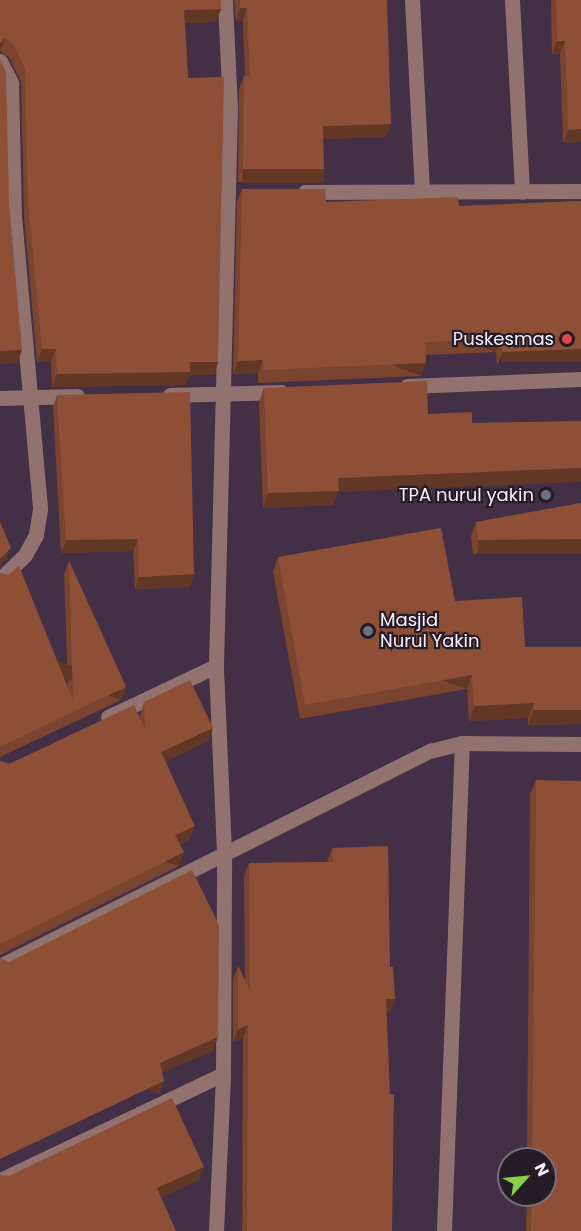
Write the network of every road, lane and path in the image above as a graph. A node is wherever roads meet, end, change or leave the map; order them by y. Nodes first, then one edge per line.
1 (225, 0) edge
2 (412, 0) edge
3 (512, 0) edge
4 (0, 61) edge
5 (581, 191) edge
6 (285, 192) edge
7 (522, 192) junction
8 (422, 193) junction
9 (7, 216) edge
10 (581, 379) edge
11 (395, 387) edge
12 (302, 391) edge
13 (221, 394) junction
14 (153, 395) edge
15 (96, 396) edge
16 (28, 397) junction
17 (0, 398) edge
18 (0, 579) edge
19 (216, 666) junction
20 (97, 722) edge
21 (462, 743) junction
22 (581, 744) edge
23 (224, 852) junction
24 (0, 966) edge
25 (223, 1074) junction
26 (0, 1180) edge
27 (216, 1231) edge
28 (444, 1231) edge

1 - 13 street
2 - 8 street
3 - 7 street
4 - 9 street
5 - 7 street
6 - 8 street
7 - 8 street
9 - 16 street
10 - 11 street
12 - 13 street
13 - 14 street
13 - 19 street
15 - 16 street
16 - 17 street
16 - 18 street
19 - 20 street
19 - 23 street
21 - 22 street
21 - 23 street
21 - 28 street
23 - 24 street
23 - 25 street
25 - 26 street
25 - 27 street

